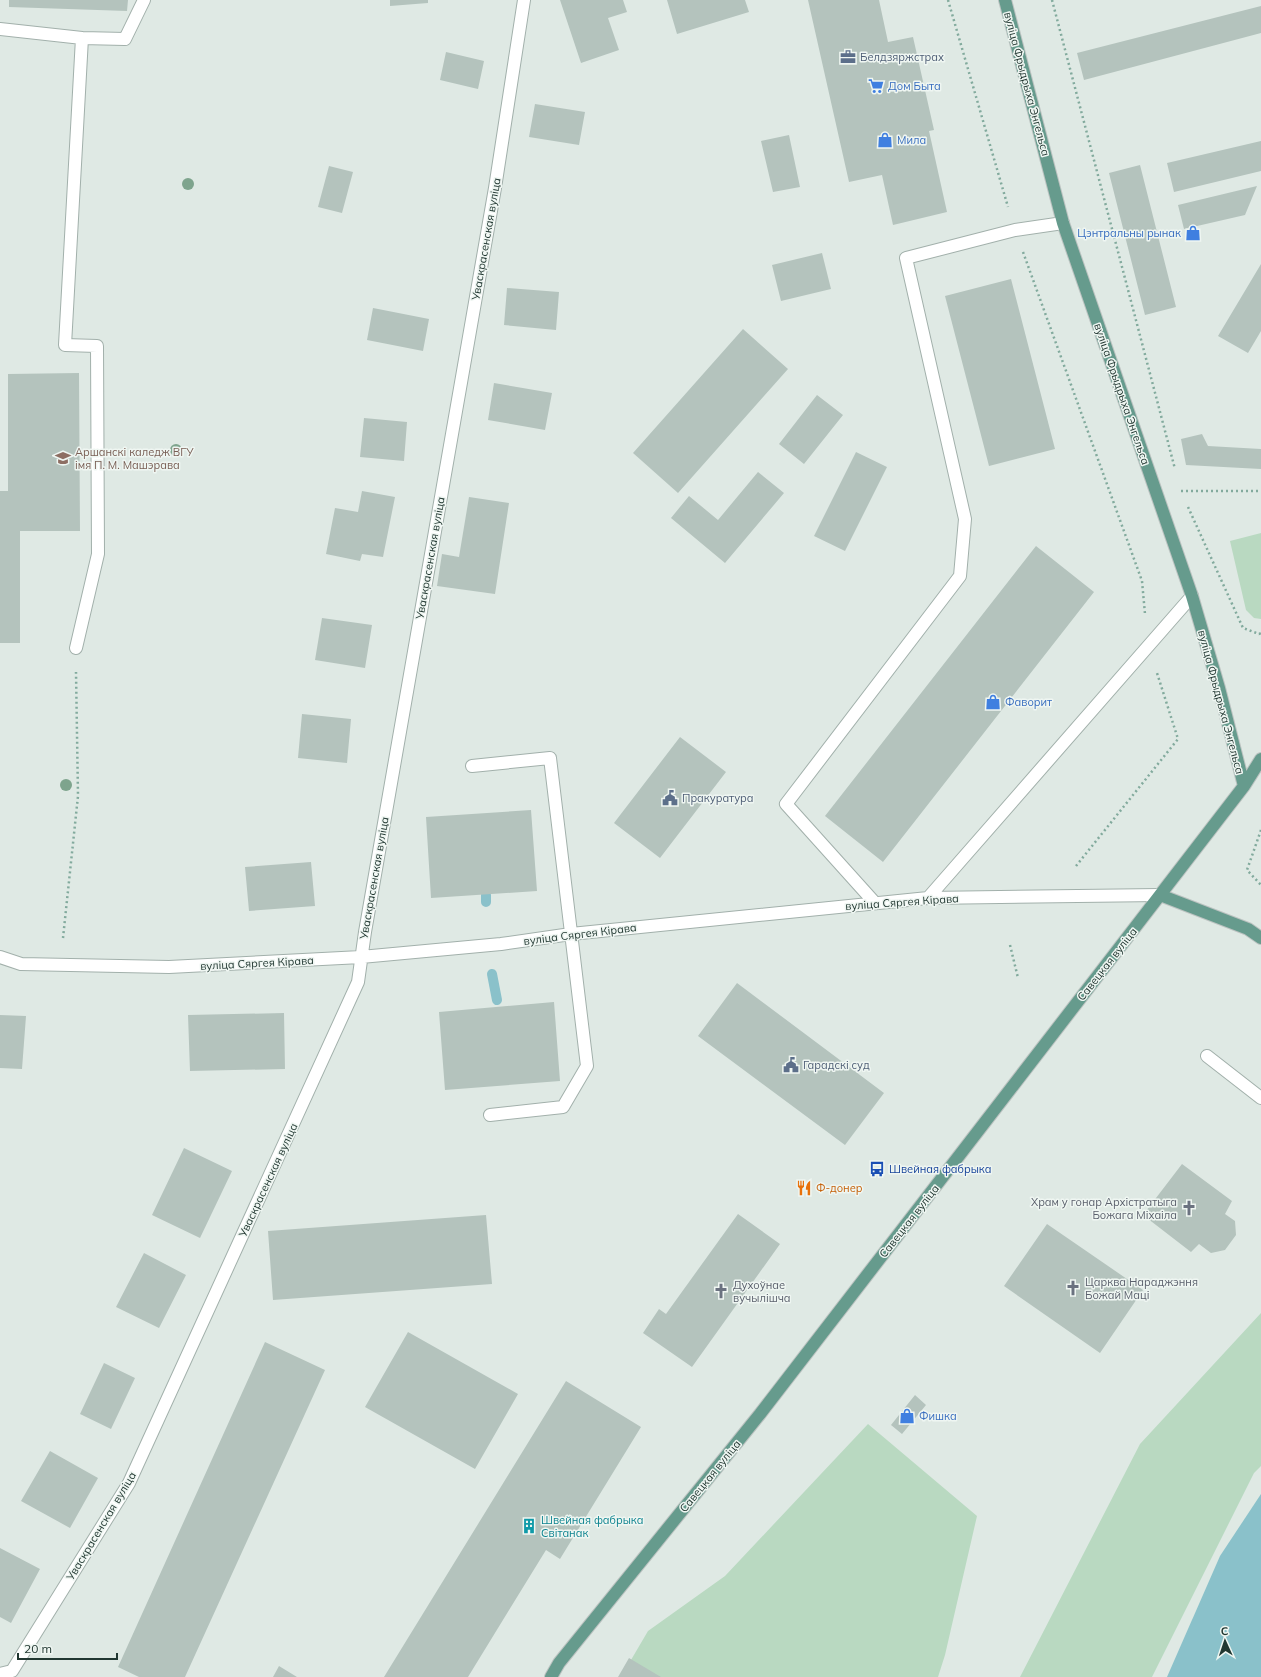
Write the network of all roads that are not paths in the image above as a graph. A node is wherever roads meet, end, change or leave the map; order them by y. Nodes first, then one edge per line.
1 (144, 0) edge
2 (524, 0) edge
3 (1005, 0) edge
4 (0, 29) edge
5 (82, 38) junction
6 (1063, 223) junction
7 (1192, 596) junction
8 (76, 648) road end
9 (1261, 759) edge
10 (472, 766) dead end
11 (1244, 786) junction
12 (1160, 894) junction
13 (928, 898) junction
14 (875, 903) junction
15 (571, 934) junction
16 (1261, 938) edge
17 (0, 957) edge
18 (361, 957) junction
19 (1207, 1056) dead end
20 (1261, 1098) edge
21 (490, 1116) dead end
22 (0, 1674) edge
23 (551, 1677) edge

1 - 5 street
2 - 18 street, Уваскрасенская вуліца
3 - 6 main road, вуліца Фрыдрыха Энгельса
4 - 5 street
5 - 8 street
6 - 7 main road, вуліца Фрыдрыха Энгельса
6 - 14 street
7 - 11 main road, вуліца Фрыдрыха Энгельса
7 - 13 street
9 - 11 main road, Савецкая вуліца
10 - 15 street
11 - 12 main road, Савецкая вуліца
12 - 13 street, вуліца Сяргея Кірава
12 - 16 main road
12 - 23 main road, Савецкая вуліца
13 - 14 street, вуліца Сяргея Кірава
14 - 15 street, вуліца Сяргея Кірава
15 - 18 street, вуліца Сяргея Кірава
15 - 21 street
17 - 18 street, вуліца Сяргея Кірава
18 - 22 street, Уваскрасенская вуліца
19 - 20 street

